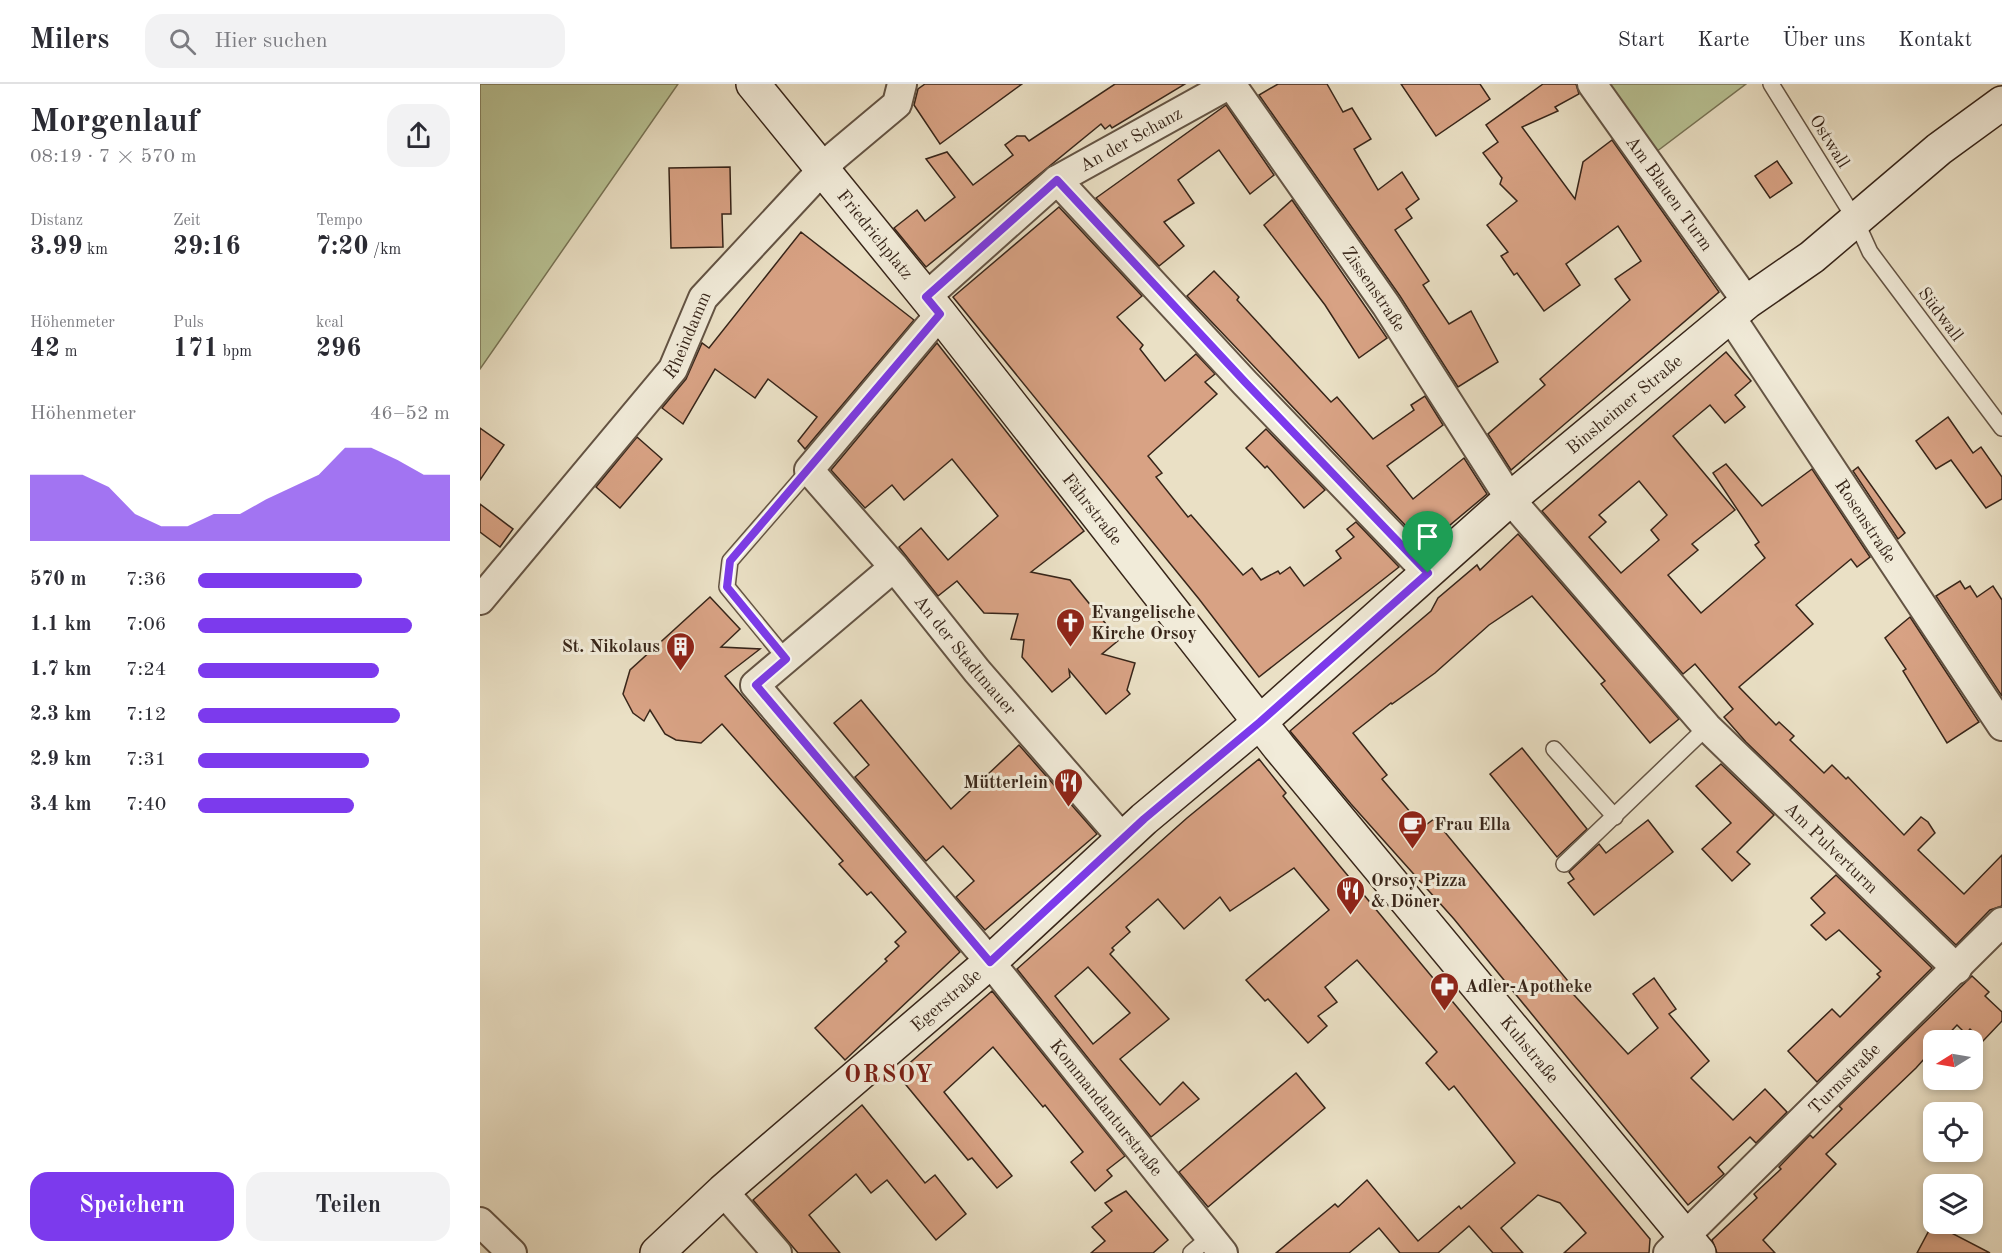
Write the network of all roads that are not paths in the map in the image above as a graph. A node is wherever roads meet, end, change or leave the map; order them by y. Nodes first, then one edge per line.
1 (753, 84) edge
2 (902, 84) edge
3 (1231, 84) edge
4 (1592, 84) edge
5 (1771, 84) edge
6 (2002, 103) edge
7 (824, 171) junction
8 (1057, 180) junction
9 (1855, 219) junction
10 (933, 305) junction
11 (1738, 309) junction
12 (2002, 428) edge
13 (809, 470) junction
14 (1510, 499) junction
15 (894, 567) junction
16 (1428, 573) junction
17 (480, 600) edge
18 (786, 659) junction
19 (1260, 722) junction
20 (2002, 726) edge
21 (1707, 727) junction
22 (1554, 749) dead end
23 (1615, 816) junction
24 (1123, 839) junction
25 (1564, 864) dead end
26 (2002, 922) edge
27 (990, 962) junction
28 (1957, 969) junction
29 (723, 1191) junction
30 (480, 1222) edge
31 (1208, 1248) edge
32 (1684, 1248) edge
33 (512, 1253) edge
34 (657, 1253) edge
35 (777, 1253) edge

1 - 7 main road
2 - 7 street, Rheindamm
3 - 8 street, An der Schanz
3 - 14 street, Zissenstraße
4 - 11 street, Am Blauen Turm
5 - 9 lane, Ostwall
6 - 9 main road, Binsheimer Straße
7 - 10 main road, Friedrichplatz
7 - 17 street, Rheindamm
8 - 10 street, An der Schanz
8 - 16 street
9 - 11 main road, Binsheimer Straße
9 - 12 lane, Südwall
10 - 13 street, An der Schanz
10 - 19 main road, Fährstraße
11 - 14 main road, Binsheimer Straße
11 - 20 street, Rosenstraße
13 - 15 street, An der Stadtmauer
13 - 18 lane
14 - 16 main road, Binsheimer Straße
14 - 21 street, Am Pulverturm
15 - 18 street
15 - 24 street, An der Stadtmauer
16 - 19 main road, Binsheimer Straße
18 - 27 street, Kommandanturstraße
19 - 24 main road, Egerstraße
19 - 32 main road, Kuhstraße
21 - 23 lane
21 - 28 street, Am Pulverturm
22 - 23 lane
23 - 25 lane
24 - 27 main road, Egerstraße
26 - 28 street, Turmstraße
27 - 29 main road, Egerstraße
27 - 31 street, Kommandanturstraße
28 - 32 street, Turmstraße
29 - 34 main road, Egerstraße
29 - 35 street
30 - 33 street

